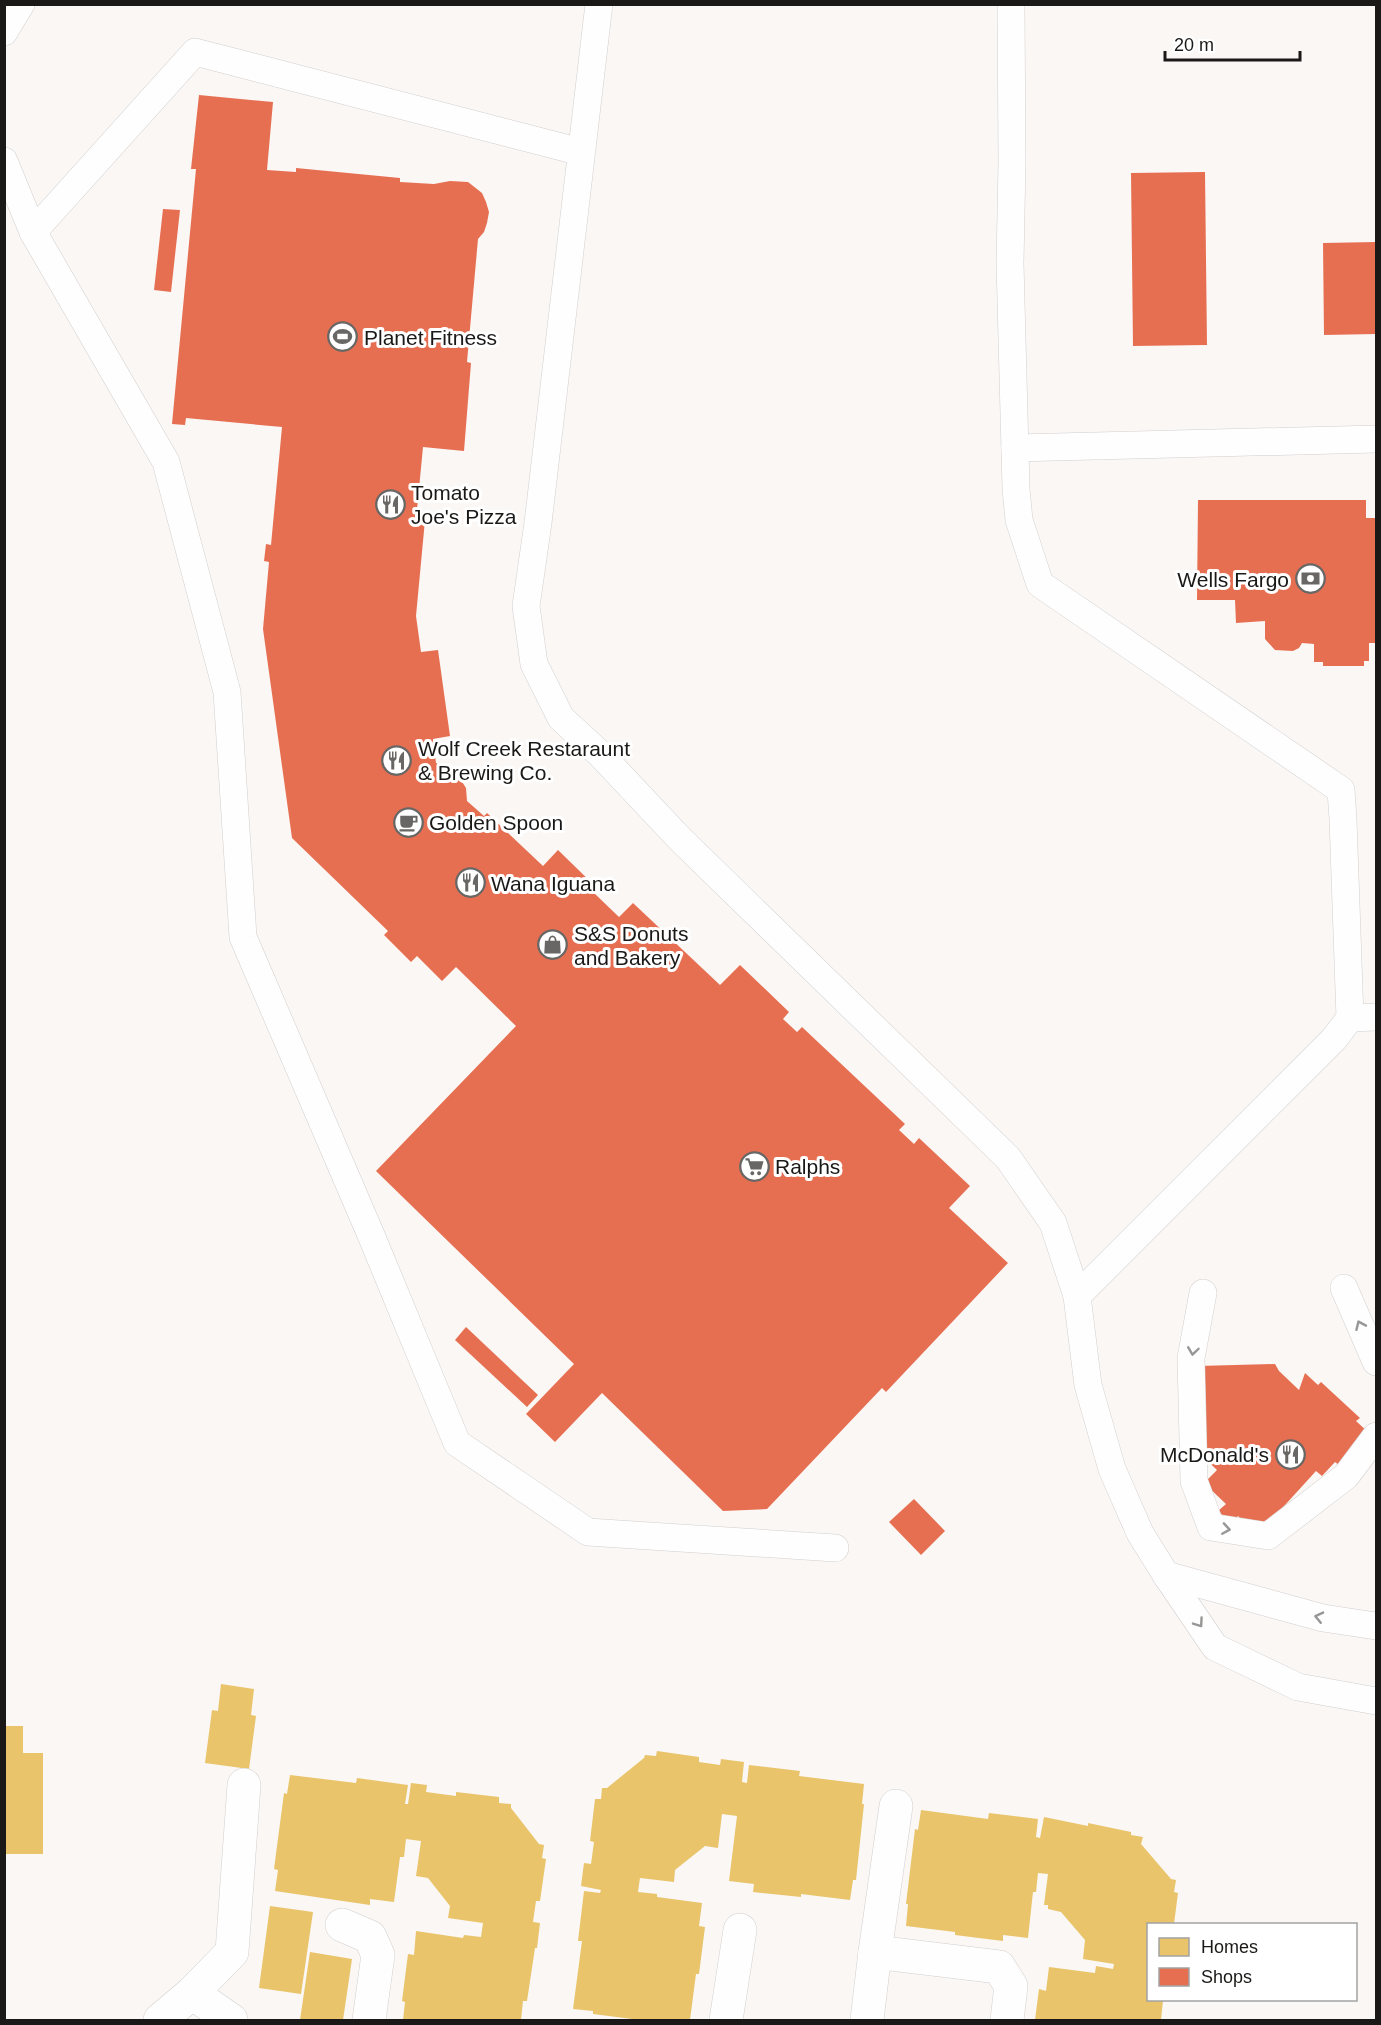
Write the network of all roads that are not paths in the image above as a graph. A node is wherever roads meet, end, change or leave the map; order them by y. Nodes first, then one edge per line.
1 (21, 4) edge
2 (599, 4) edge
3 (1011, 4) edge
4 (4, 32) edge
5 (581, 152) junction
6 (4, 161) edge
7 (33, 232) junction
8 (1377, 439) edge
9 (1015, 448) junction
10 (1377, 1017) edge
11 (1350, 1018) junction
12 (1344, 1288) dead end
13 (1203, 1293) dead end
14 (1077, 1296) junction
15 (1377, 1362) edge
16 (1377, 1436) edge
17 (836, 1548) dead end
18 (1166, 1575) junction
19 (1377, 1626) edge
20 (1377, 1701) edge
21 (244, 1785) dead end
22 (896, 1806) dead end
23 (342, 1925) dead end
24 (740, 1930) dead end
25 (874, 1952) junction
26 (192, 1994) junction
27 (160, 2020) edge
28 (231, 2020) edge
29 (369, 2020) edge
30 (726, 2020) edge
31 (867, 2020) edge
32 (1007, 2020) edge

1 - 4 lane
2 - 5 lane
3 - 9 lane
5 - 7 lane
5 - 14 lane
6 - 7 lane
7 - 17 lane
8 - 9 lane
9 - 11 lane
10 - 11 lane
11 - 14 lane
15 -> 12 lane
13 -> 16 lane
14 - 18 lane
19 -> 18 lane
18 -> 20 lane
21 - 26 street
22 - 25 street
23 - 29 street
24 - 30 street
25 - 31 street
25 - 32 street
26 - 27 street
26 - 28 street

